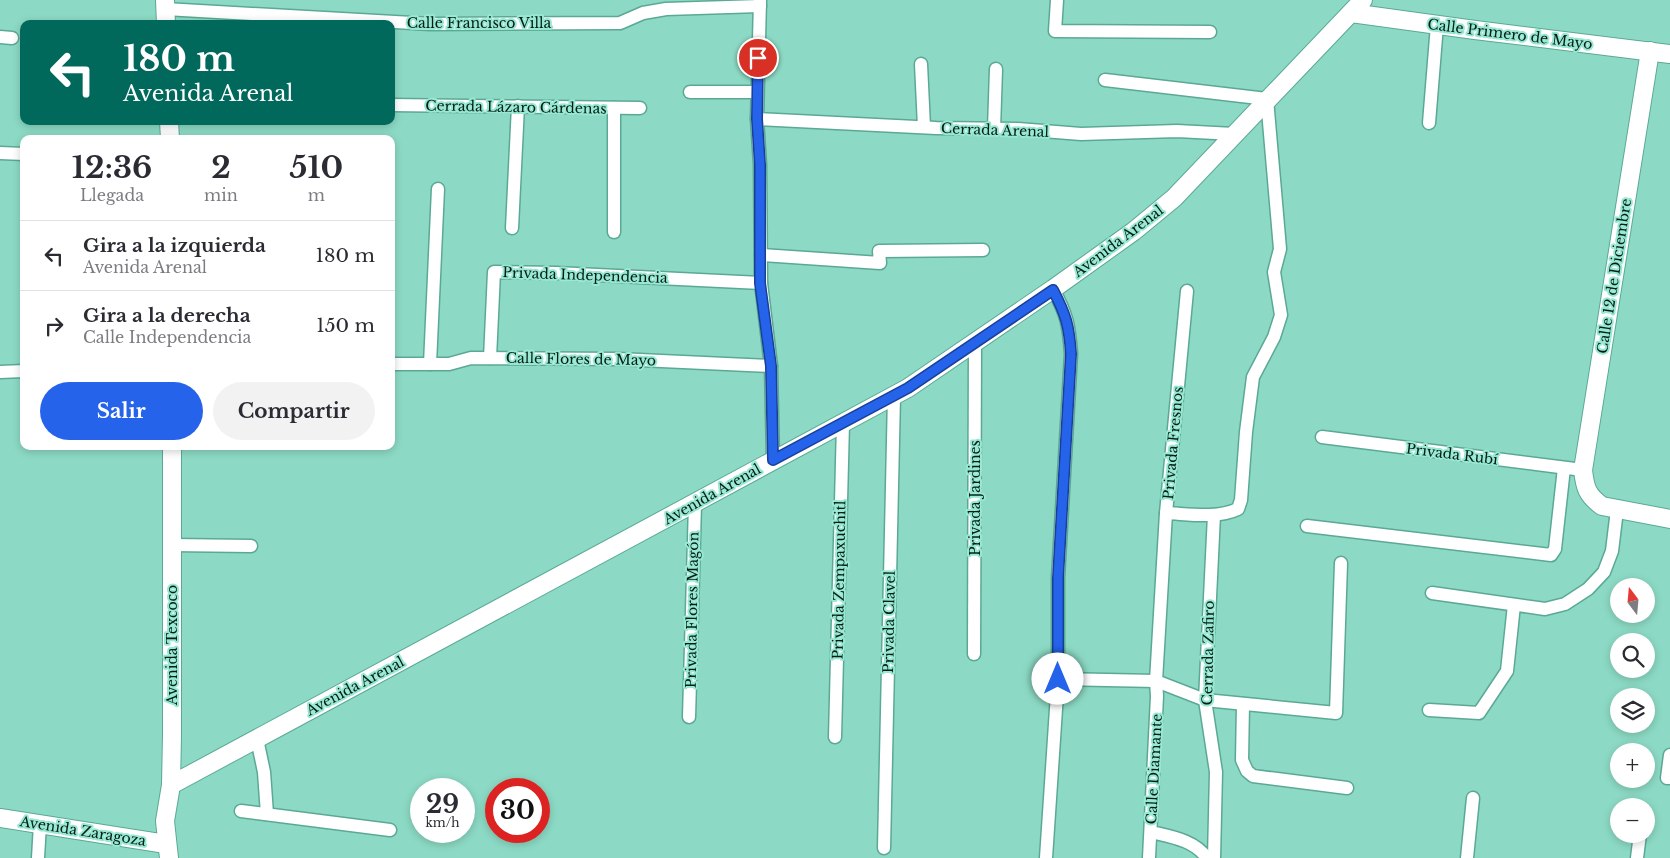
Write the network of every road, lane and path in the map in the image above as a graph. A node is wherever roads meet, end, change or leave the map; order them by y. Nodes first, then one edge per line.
1 (1058, 0) edge
2 (760, 3) edge
3 (1357, 6) edge
4 (165, 11) edge
5 (355, 20) edge
6 (395, 22) edge
7 (1437, 25) junction
8 (1210, 32) dead end
9 (1650, 51) junction
10 (1670, 54) edge
11 (920, 64) dead end
12 (996, 69) dead end
13 (1105, 80) dead end
14 (690, 92) dead end
15 (757, 92) junction
16 (1267, 99) junction
17 (395, 105) edge
18 (518, 106) junction
19 (614, 108) junction
20 (640, 108) dead end
21 (757, 119) junction
22 (1429, 123) dead end
23 (924, 127) junction
24 (994, 129) junction
25 (1234, 134) junction
26 (0, 153) edge
27 (20, 154) edge
28 (438, 189) dead end
29 (512, 228) dead end
30 (614, 232) dead end
31 (984, 250) dead end
32 (761, 255) junction
33 (760, 283) junction
34 (1053, 290) junction
35 (1187, 291) dead end
36 (975, 342) junction
37 (490, 358) junction
38 (395, 364) edge
39 (430, 364) junction
40 (771, 366) junction
41 (20, 371) edge
42 (0, 372) edge
43 (894, 396) junction
44 (843, 423) junction
45 (1322, 437) dead end
46 (172, 450) edge
47 (773, 460) junction
48 (1564, 468) junction
49 (1583, 470) junction
50 (695, 504) junction
51 (1617, 510) junction
52 (1166, 513) junction
53 (1214, 515) junction
54 (1670, 519) edge
55 (1307, 526) dead end
56 (172, 545) junction
57 (251, 546) dead end
58 (1341, 563) dead end
59 (1432, 593) dead end
60 (1514, 605) junction
61 (974, 654) dead end
62 (1058, 679) junction
63 (1156, 680) junction
64 (1205, 700) junction
65 (1243, 704) junction
66 (1429, 710) dead end
67 (689, 717) dead end
68 (835, 737) dead end
69 (257, 739) junction
70 (1670, 755) edge
71 (1668, 778) edge
72 (171, 785) junction
73 (1347, 788) dead end
74 (1473, 798) dead end
75 (241, 811) dead end
76 (267, 814) junction
77 (0, 818) edge
78 (40, 824) junction
79 (390, 830) dead end
80 (1151, 832) junction
81 (1639, 843) edge
82 (884, 848) dead end
83 (168, 851) edge
84 (1212, 855) edge
85 (38, 858) edge
86 (1046, 858) edge
87 (1149, 858) edge
88 (1467, 858) edge
89 (1637, 858) edge

1 - 8 street
2 - 6 street, Calle Francisco Villa
2 - 15 street
3 - 7 main road, Calle Primero de Mayo
3 - 16 main road, Avenida Arenal
4 - 5 street, Calle Francisco Villa
7 - 9 main road, Calle Primero de Mayo
7 - 22 street
9 - 10 main road, Calle Primero de Mayo
9 - 49 main road, Calle 12 de Diciembre
11 - 23 street
12 - 24 street
13 - 16 street
14 - 15 street
15 - 21 street
16 - 25 main road, Avenida Arenal
16 - 53 street, Privada Fresnos
17 - 18 street, Cerrada Lázaro Cárdenas
18 - 19 street, Cerrada Lázaro Cárdenas
18 - 29 street
19 - 20 street, Cerrada Lázaro Cárdenas
19 - 30 street
21 - 23 street, Cerrada Arenal
21 - 32 street
23 - 24 street, Cerrada Arenal
24 - 25 street, Cerrada Arenal
25 - 34 main road, Avenida Arenal
26 - 27 street
28 - 39 street
31 - 32 street
32 - 33 street
33 - 37 street, Privada Independencia
33 - 40 street
34 - 36 main road, Avenida Arenal
34 - 62 street
35 - 52 street, Privada Fresnos
36 - 43 main road, Avenida Arenal
36 - 61 street, Privada Jardines
37 - 39 street, Calle Flores de Mayo
37 - 40 street, Calle Flores de Mayo
38 - 39 street, Calle Flores de Mayo
40 - 47 street
41 - 42 street
43 - 44 main road, Avenida Arenal
43 - 82 street, Privada Clavel
44 - 47 main road, Avenida Arenal
44 - 68 street, Privada Zempaxuchitl
45 - 48 street, Privada Rubí
46 - 56 main road, Avenida Texcoco
47 - 50 main road, Avenida Arenal
48 - 49 street, Privada Rubí
48 - 55 street
49 - 51 main road, Calle 12 de Diciembre
50 - 67 street, Privada Flores Magón
50 - 69 main road, Avenida Arenal
51 - 54 main road
51 - 60 street
52 - 53 street, Privada Fresnos
52 - 63 street, Calle Diamante
53 - 64 street, Cerrada Zafiro
56 - 57 street
56 - 72 main road, Avenida Texcoco
58 - 65 street
59 - 60 street
60 - 66 street
62 - 63 street
62 - 86 street
63 - 64 street
63 - 80 street, Calle Diamante
64 - 65 street
64 - 84 street, Cerrada Zafiro
65 - 73 street
69 - 72 main road, Avenida Arenal
69 - 76 street
70 - 71 street
72 - 83 main road, Avenida Texcoco
74 - 88 street
75 - 76 street
76 - 79 street
77 - 78 main road, Avenida Zaragoza
78 - 83 main road, Avenida Zaragoza
78 - 85 street
80 - 84 street
80 - 87 street, Calle Diamante
81 - 89 street

